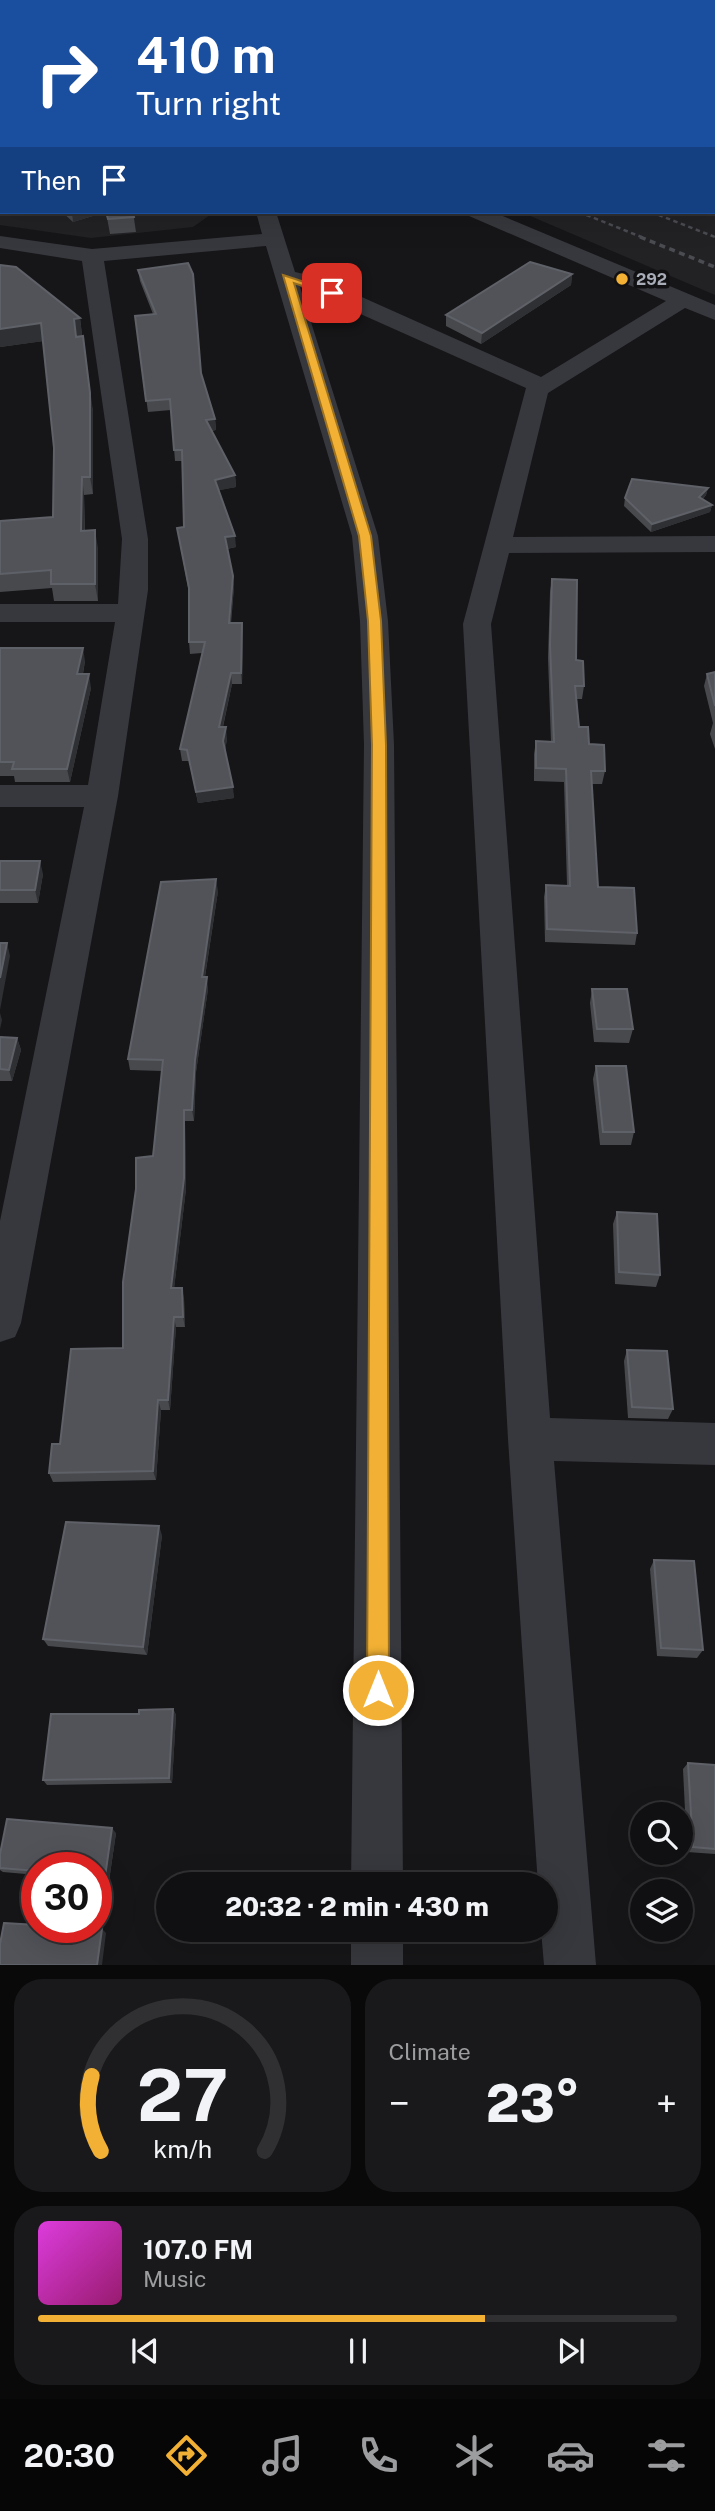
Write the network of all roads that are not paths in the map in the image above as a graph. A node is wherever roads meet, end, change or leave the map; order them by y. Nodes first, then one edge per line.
1 (481, 214) edge
2 (270, 226) edge
3 (0, 242) edge
4 (92, 256) junction
5 (287, 277) junction
6 (699, 307) edge
7 (541, 386) junction
8 (715, 544) edge
9 (498, 545) junction
10 (0, 612) edge
11 (130, 613) junction
12 (0, 796) edge
13 (102, 796) junction
14 (0, 1323) edge
15 (530, 1439) junction
16 (715, 1444) edge
17 (377, 1872) edge
18 (377, 1942) edge
19 (377, 1965) edge
20 (570, 1965) edge

1 - 6 street
2 - 4 street
2 - 5 street
3 - 4 street
4 - 11 street
5 - 7 street
5 - 17 street
6 - 7 street
7 - 9 street
8 - 9 street
9 - 15 street
10 - 11 street
11 - 13 street
12 - 13 street
13 - 14 street
15 - 16 street
15 - 20 street
18 - 19 street

